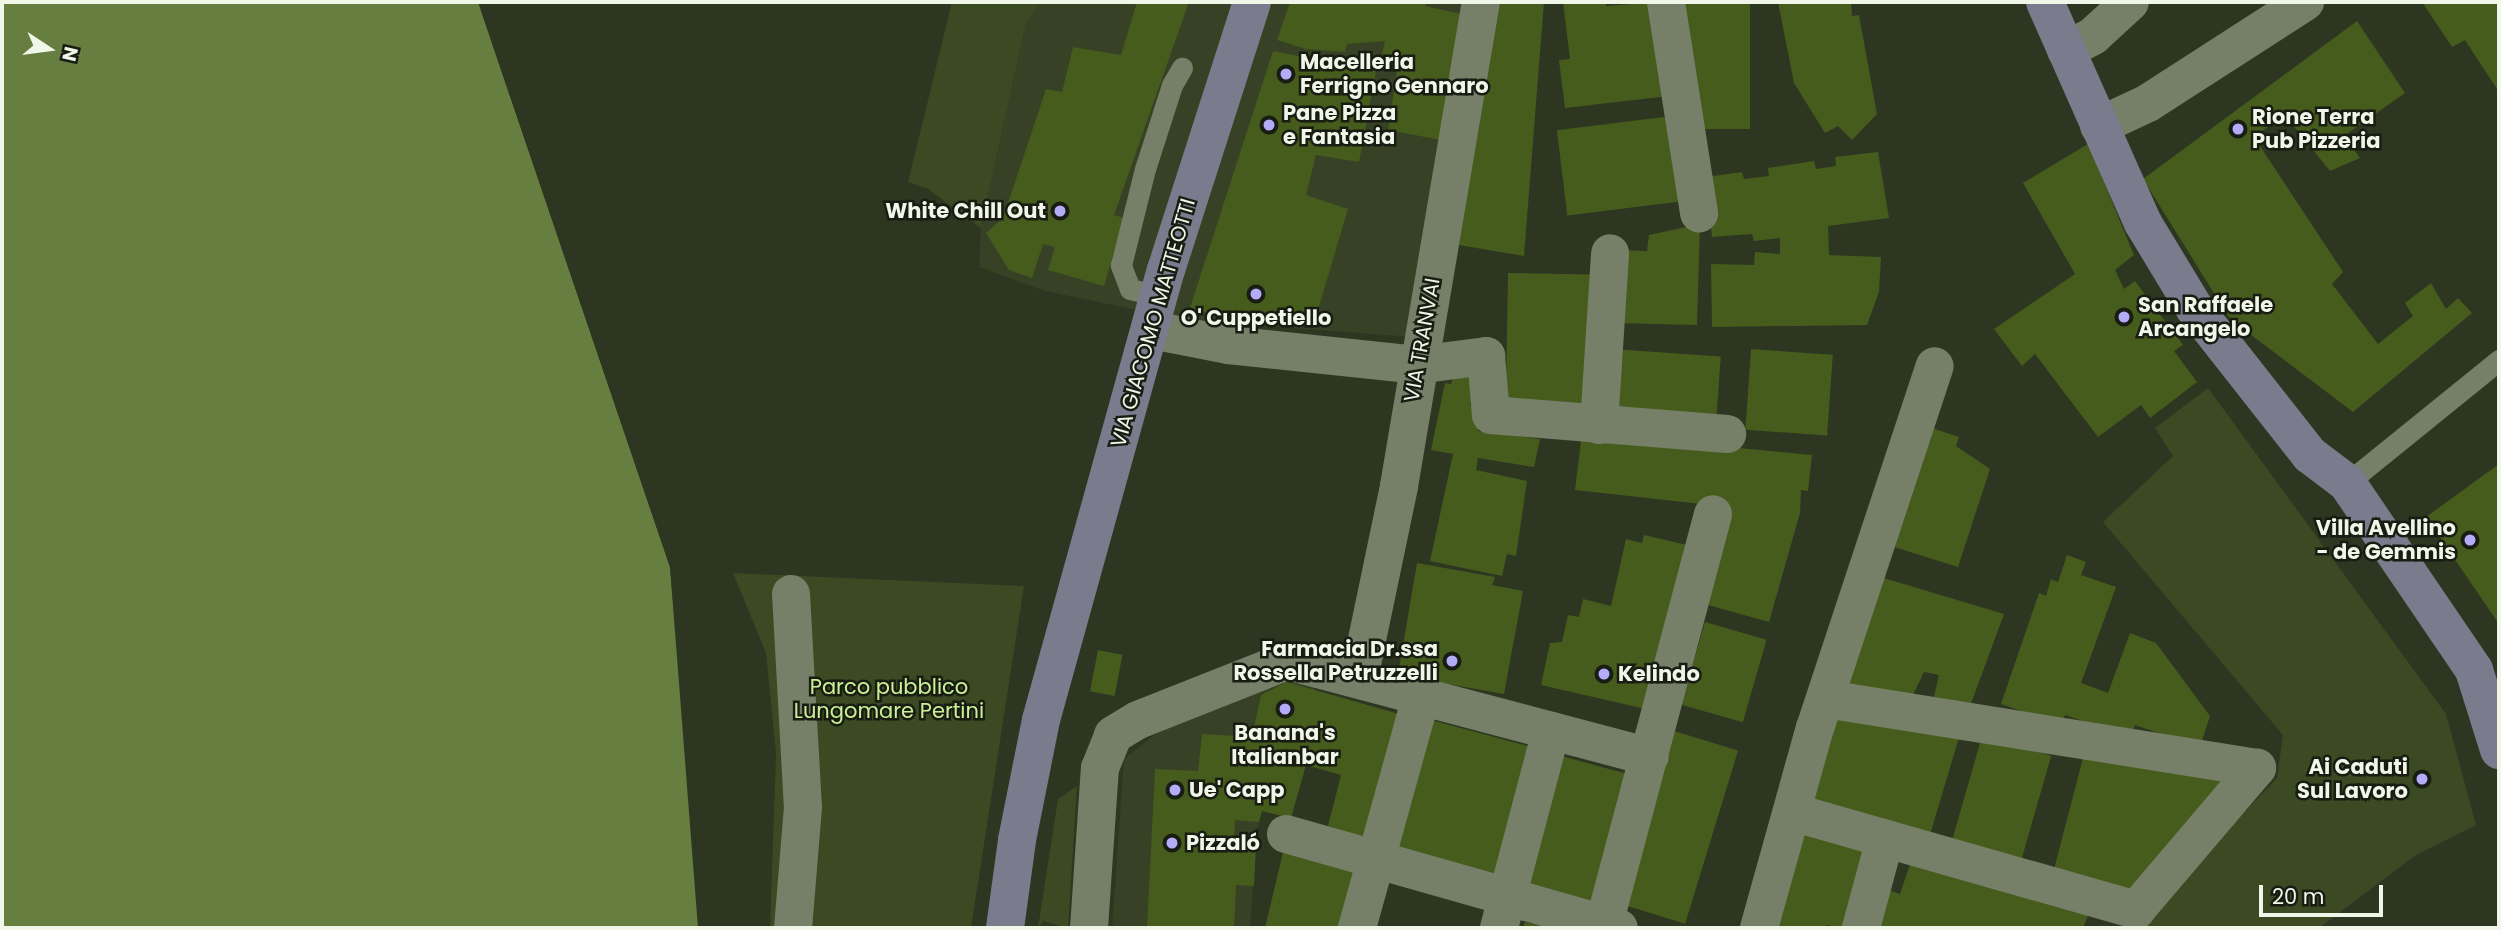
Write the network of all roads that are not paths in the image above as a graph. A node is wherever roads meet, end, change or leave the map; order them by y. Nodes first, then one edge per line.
1 (1252, 2) edge
2 (1481, 2) edge
3 (1666, 2) edge
4 (2045, 2) edge
5 (2130, 2) edge
6 (2305, 2) edge
7 (2066, 50) junction
8 (1182, 68) dead end
9 (2099, 126) junction
10 (1699, 213) dead end
11 (1610, 253) dead end
12 (1156, 313) junction
13 (2499, 360) edge
14 (1417, 365) junction
15 (1935, 366) dead end
16 (1599, 425) junction
17 (1727, 434) dead end
18 (2347, 483) junction
19 (1713, 514) dead end
20 (792, 594) dead end
21 (1359, 678) junction
22 (1422, 694) junction
23 (1825, 699) junction
24 (1551, 731) junction
25 (2499, 750) edge
26 (1650, 757) junction
27 (1792, 812) junction
28 (1286, 835) dead end
29 (1885, 839) junction
30 (1376, 861) junction
31 (1503, 913) edge
32 (1612, 926) edge
33 (793, 928) edge
34 (1005, 928) edge
35 (1089, 928) edge
36 (1357, 928) edge
37 (1759, 928) edge
38 (1861, 928) edge

1 - 12 street, VIA GIACOMO MATTEOTTI
2 - 14 street, VIA TRANVAI
3 - 10 street
4 - 7 street
5 - 7 street
6 - 9 street
7 - 9 street
8 - 12 lane
9 - 18 street
11 - 16 street
12 - 14 street
12 - 34 street, VIA GIACOMO MATTEOTTI
13 - 18 lane
14 - 16 street
14 - 21 street, VIA TRANVAI
15 - 23 street
16 - 17 street
18 - 25 street
19 - 26 street
20 - 33 street
21 - 22 street
21 - 35 street
22 - 24 street
22 - 30 street
23 - 27 street
23 - 29 street
24 - 26 street
24 - 31 street
26 - 32 street
27 - 29 street
27 - 37 street
28 - 30 street
29 - 38 street
30 - 31 street
30 - 36 street
31 - 32 street

